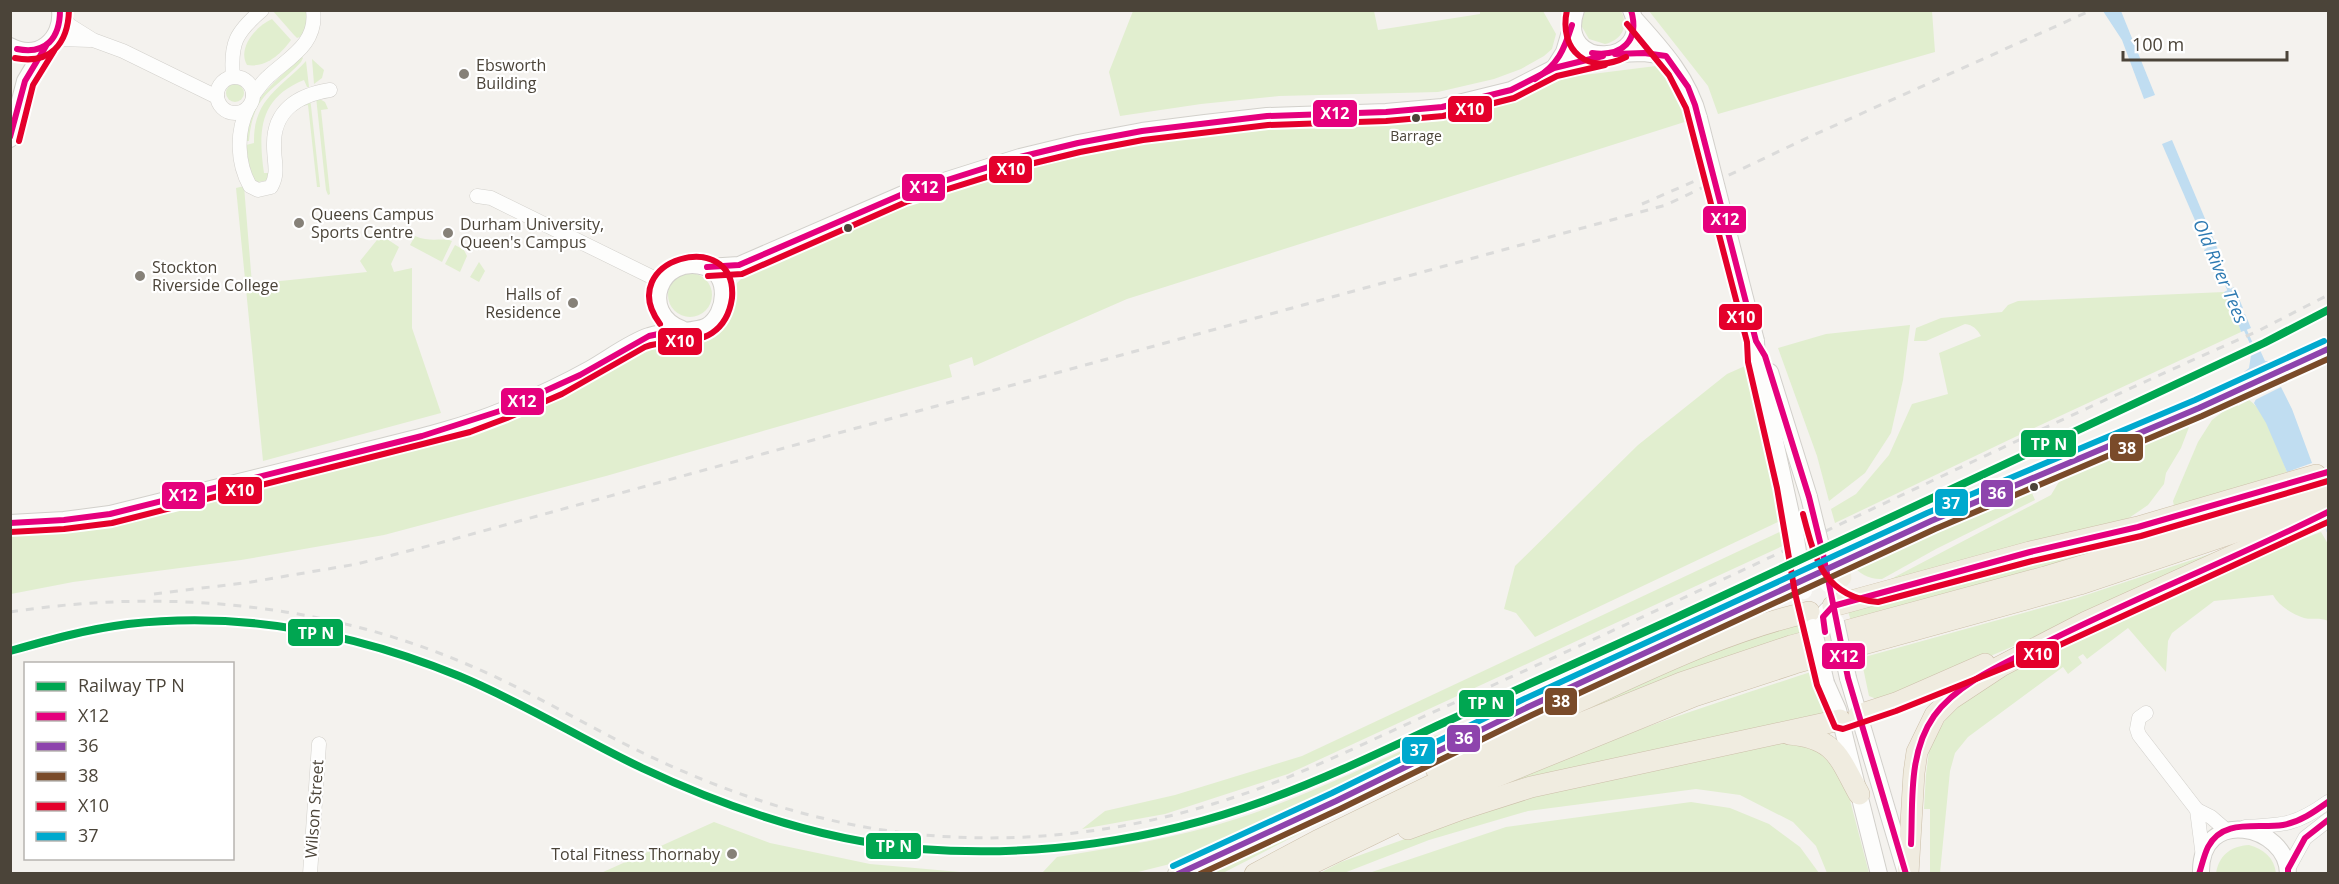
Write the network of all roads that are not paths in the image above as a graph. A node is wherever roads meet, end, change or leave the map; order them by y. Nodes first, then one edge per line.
1 (60, 10) edge
2 (262, 10) edge
3 (313, 10) edge
4 (1575, 14) edge
5 (1633, 14) edge
6 (93, 40) junction
7 (49, 43) junction
8 (12, 47) edge
9 (1609, 55) junction
10 (1666, 56) junction
11 (1554, 68) junction
12 (268, 76) junction
13 (231, 79) junction
14 (25, 81) junction
15 (194, 85) junction
16 (330, 90) dead end
17 (217, 97) junction
18 (250, 101) junction
19 (230, 112) junction
20 (240, 132) junction
21 (10, 139) edge
22 (477, 196) dead end
23 (739, 265) junction
24 (707, 267) junction
25 (662, 282) junction
26 (724, 292) junction
27 (660, 307) junction
28 (682, 329) junction
29 (648, 336) junction
30 (1756, 341) junction
31 (2328, 350) edge
32 (2328, 472) edge
33 (2328, 483) edge
34 (2328, 501) edge
35 (2328, 512) edge
36 (10, 523) edge
37 (1823, 554) joint
38 (1834, 581) junction
39 (1877, 593) junction
40 (1818, 611) junction
41 (2047, 641) junction
42 (2146, 713) dead end
43 (1846, 715) junction
44 (1780, 733) junction
45 (319, 744) dead end
46 (1858, 794) junction
47 (2328, 802) edge
48 (2196, 810) junction
49 (2328, 820) edge
50 (2231, 829) junction
51 (1317, 841) junction
52 (2201, 868) edge
53 (2288, 871) edge
54 (310, 873) edge
55 (1177, 873) edge
56 (1255, 873) edge
57 (1290, 873) edge
58 (1297, 873) edge
59 (1879, 873) edge
60 (1907, 873) edge

1 - 6 street
1 - 7 street
2 - 13 street
3 - 12 street
4 - 9 street
4 - 11 street
5 - 9 street
5 - 10 street
6 - 7 street
6 - 15 street
7 - 8 street
7 - 14 street
8 - 14 street
9 - 10 street
9 - 11 street
10 - 30 street, bridge
11 - 23 street
12 - 13 street
12 - 18 street
13 - 15 street
13 - 17 street
13 - 18 street
14 - 21 street
15 - 17 street
16 - 20 street
17 - 19 street
18 - 19 street
18 - 20 street
19 - 20 street
22 - 25 street
23 - 24 street
23 - 26 street
24 - 25 street
24 - 26 street
25 - 27 street
26 - 28 street
27 - 28 street
27 - 29 street
28 - 29 street
29 - 36 street
30 - 37 street, bridge
30 - 40 street, bridge
31 - 55 main road
32 - 39 highway
33 - 51 highway
34 - 57 highway
35 - 41 highway
37 - 38 highway, bridge
38 - 39 highway
38 - 40 street
39 - 40 highway
40 - 43 street
40 - 51 highway
41 - 43 highway
41 - 60 highway
42 - 48 street
43 - 44 highway
43 - 46 street
43 - 60 street
44 - 46 highway
44 - 58 highway
45 - 54 street, Wilson Street
46 - 59 street
47 - 50 street
48 - 50 street
48 - 52 street
49 - 53 street
50 - 52 street
50 - 53 street
51 - 56 highway

